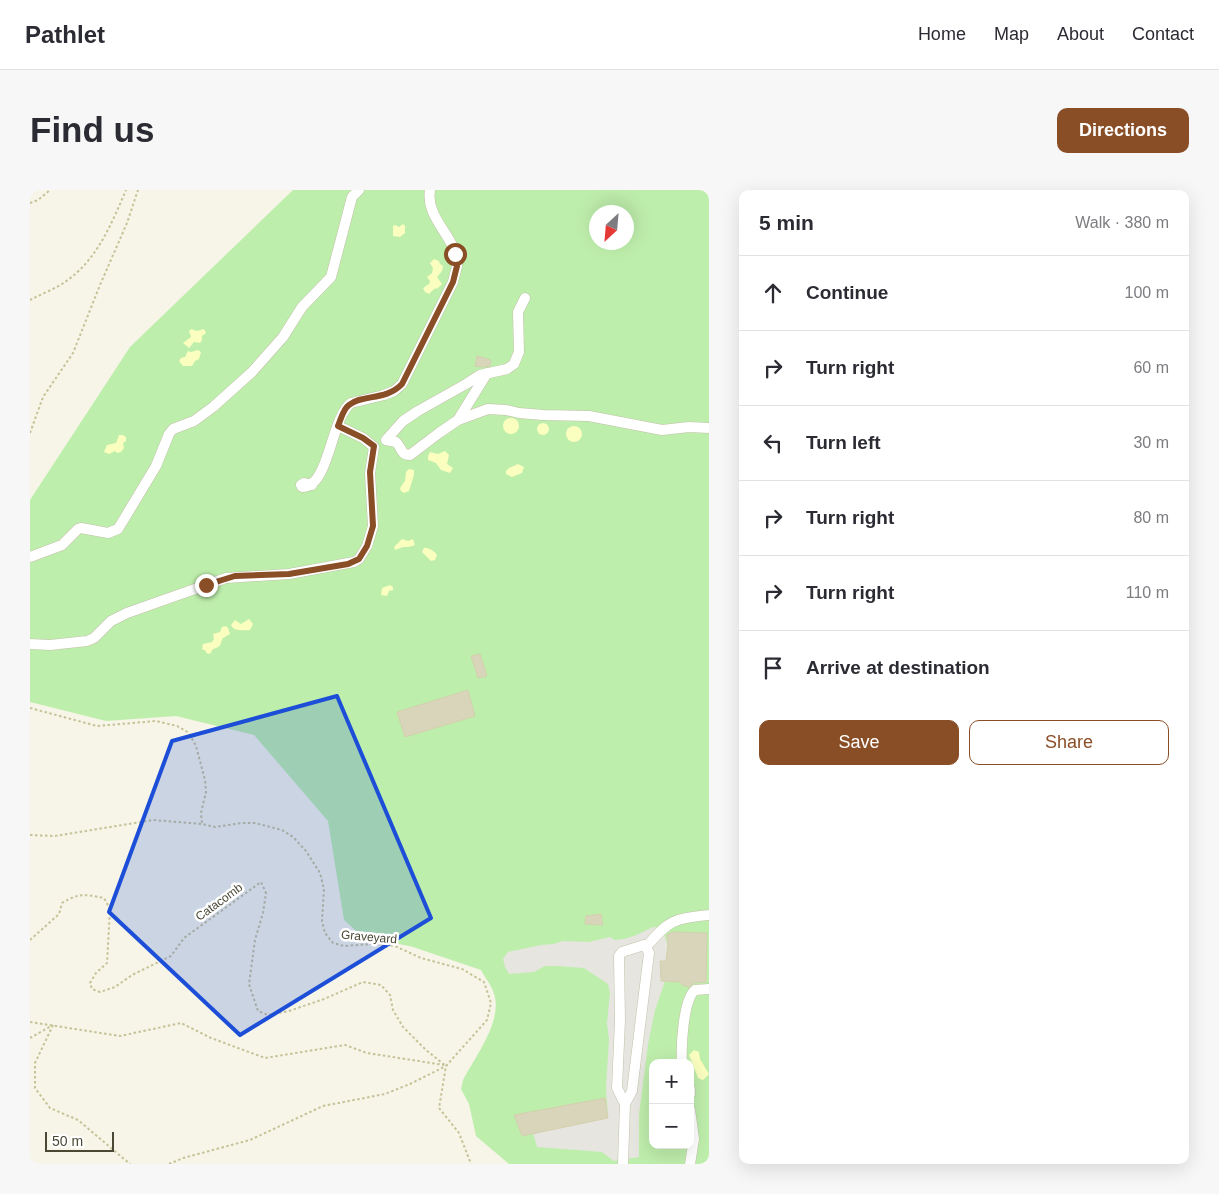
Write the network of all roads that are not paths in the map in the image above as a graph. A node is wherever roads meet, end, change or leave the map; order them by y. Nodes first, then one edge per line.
1 (358, 190) edge
2 (430, 190) edge
3 (525, 298) dead end
4 (487, 373) junction
5 (458, 420) junction
6 (338, 426) junction
7 (709, 428) edge
8 (386, 440) junction
9 (374, 446) junction
10 (312, 485) dead end
11 (30, 557) edge
12 (30, 644) edge
13 (709, 915) edge
14 (646, 947) junction
15 (709, 989) edge
16 (682, 1059) edge
17 (625, 1104) junction
18 (692, 1149) edge
19 (623, 1161) edge
20 (690, 1164) edge

1 - 11 lane
2 - 6 lane
3 - 4 lane
4 - 5 lane
4 - 8 lane
5 - 7 lane
5 - 8 lane
6 - 9 lane
6 - 10 lane
8 - 9 lane
9 - 12 lane
13 - 14 lane
14 - 17 lane
14 - 17 lane
15 - 16 lane
17 - 19 lane
18 - 20 lane

